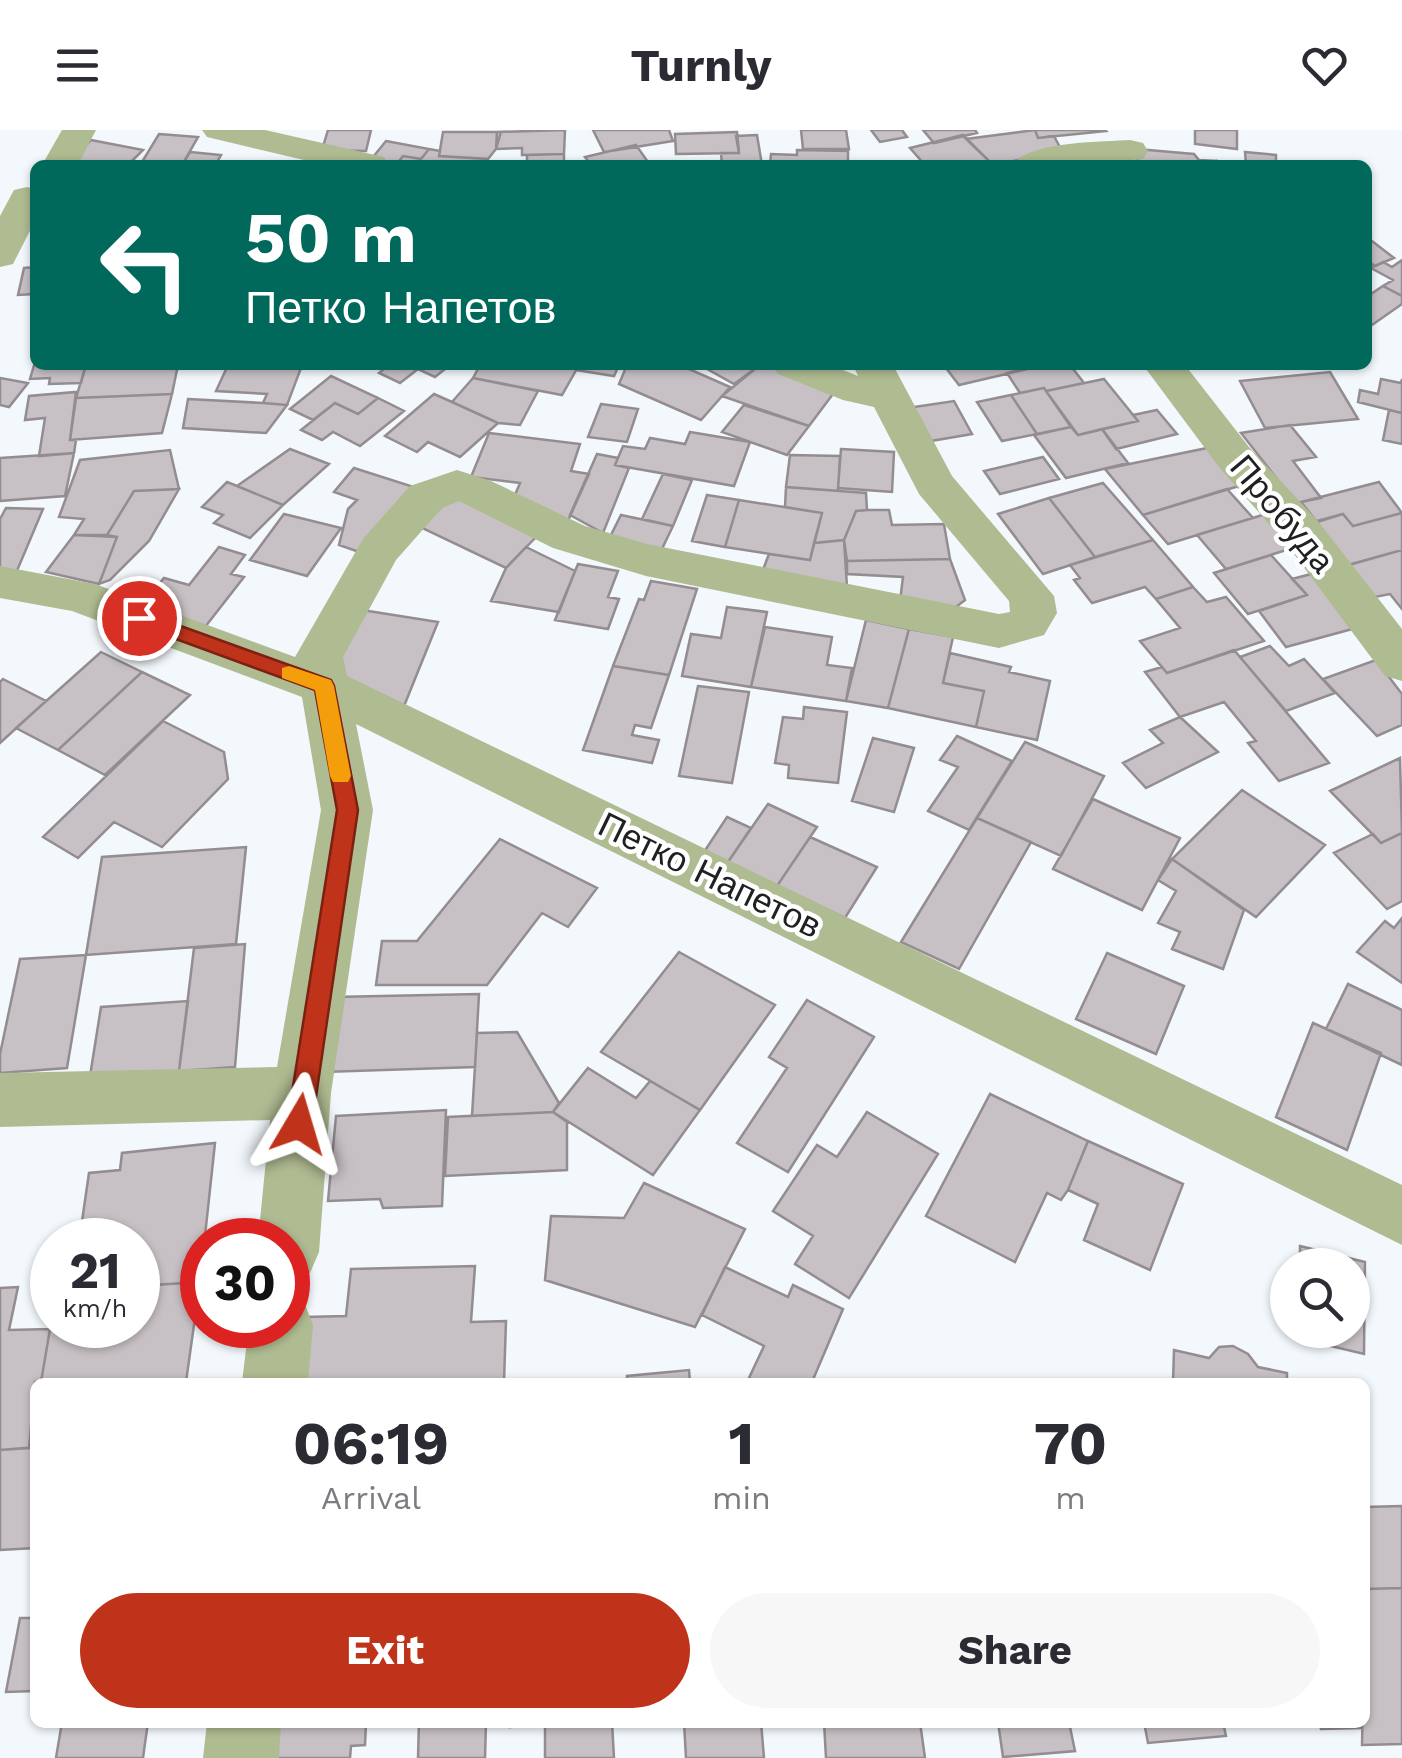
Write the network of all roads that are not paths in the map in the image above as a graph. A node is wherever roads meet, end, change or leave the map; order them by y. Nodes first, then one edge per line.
1 (79, 130) edge
2 (219, 130) edge
3 (379, 130) edge
4 (1132, 149) edge
5 (63, 160) edge
6 (349, 160) edge
7 (368, 160) edge
8 (1047, 160) edge
9 (21, 200) edge
10 (0, 256) edge
11 (805, 370) edge
12 (1167, 370) edge
13 (880, 380) edge
14 (0, 582) edge
15 (1402, 663) edge
16 (324, 686) junction
17 (302, 1093) junction
18 (0, 1100) edge
19 (1402, 1216) edge
20 (291, 1218) edge
21 (279, 1348) edge
22 (276, 1378) edge
23 (244, 1728) edge
24 (241, 1758) edge

1 - 5 street
2 - 6 street
3 - 7 street
4 - 8 street
9 - 10 street
11 - 13 street
12 - 15 street, Прoбудa
13 - 16 street
14 - 16 street, Петко Напетов
16 - 17 street
16 - 19 street, Петко Напетов
17 - 18 street
17 - 20 street
21 - 22 street
23 - 24 street

